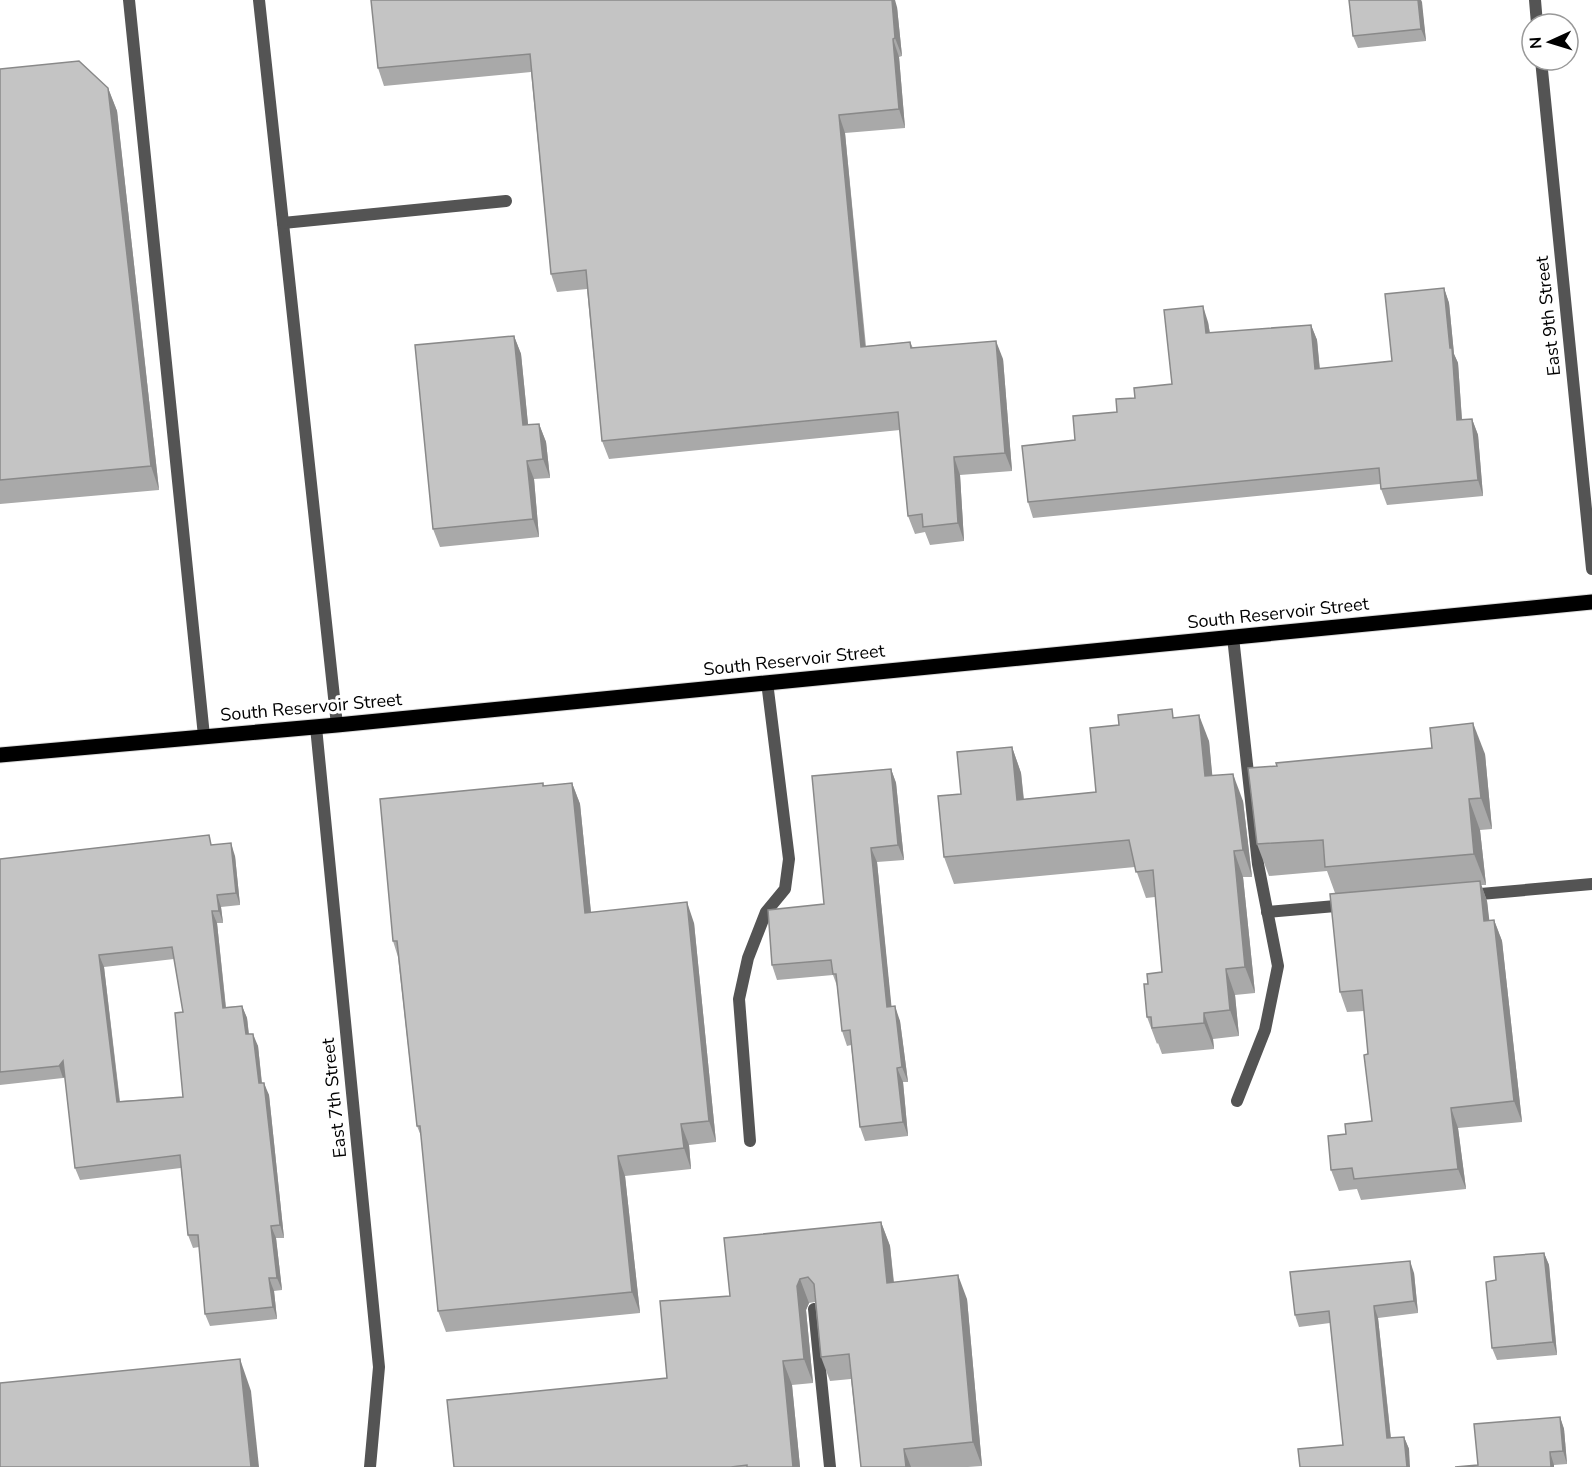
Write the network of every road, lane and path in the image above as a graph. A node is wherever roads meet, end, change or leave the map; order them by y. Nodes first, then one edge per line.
1 (129, 0) edge
2 (259, 0) edge
3 (1542, 72) edge
4 (506, 201) dead end
5 (283, 223) junction
6 (1592, 569) edge
7 (1592, 602) edge
8 (1233, 637) junction
9 (767, 682) junction
10 (338, 725) junction
11 (316, 726) junction
12 (204, 736) junction
13 (0, 755) edge
14 (1592, 884) edge
15 (1458, 895) edge
16 (1363, 903) edge
17 (1267, 912) junction
18 (1237, 1101) dead end
19 (750, 1141) dead end
20 (814, 1309) edge
21 (370, 1467) edge
22 (830, 1467) edge

1 - 12 street
2 - 5 street
3 - 6 street, East 9th Street
4 - 5 street
5 - 10 street
7 - 8 main road, South Reservoir Street
8 - 9 main road, South Reservoir Street
8 - 17 street
9 - 10 main road, South Reservoir Street
9 - 19 street
10 - 11 main road, South Reservoir Street
11 - 12 main road, South Reservoir Street
11 - 21 street, East 7th Street
12 - 13 main road, South Reservoir Street
14 - 15 street
16 - 17 street
17 - 18 street
20 - 22 street

